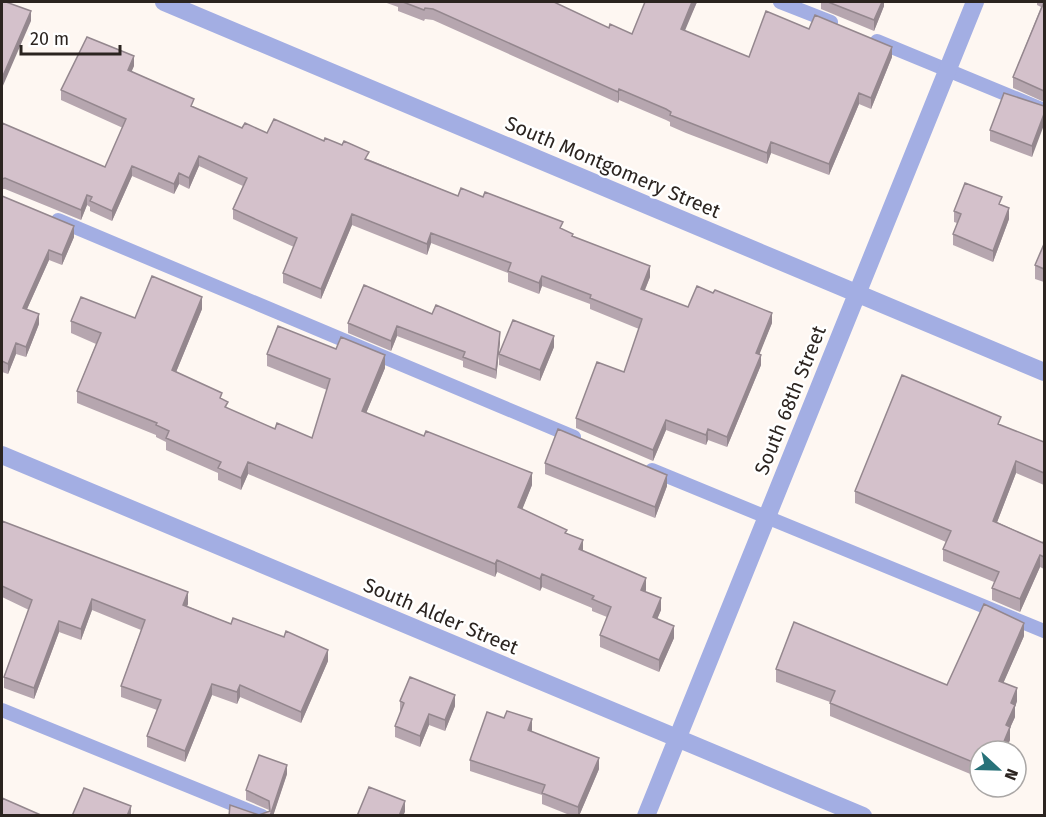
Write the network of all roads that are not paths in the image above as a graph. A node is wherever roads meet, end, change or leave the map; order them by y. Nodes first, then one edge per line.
1 (164, 2) edge
2 (780, 2) edge
3 (975, 2) edge
4 (843, 27) edge
5 (864, 36) edge
6 (947, 70) junction
7 (1044, 110) edge
8 (45, 215) edge
9 (857, 295) junction
10 (1044, 372) edge
11 (591, 445) edge
12 (2, 455) edge
13 (635, 463) edge
14 (766, 518) junction
15 (1044, 631) edge
16 (2, 710) edge
17 (676, 739) junction
18 (262, 816) edge
19 (646, 816) edge
20 (864, 816) edge

1 - 9 street, South Montgomery Street
2 - 4 lane
3 - 6 street, South 68th Street
5 - 6 lane
6 - 7 lane
6 - 9 street, South 68th Street
8 - 11 lane
9 - 10 street, South Montgomery Street
9 - 14 street, South 68th Street
12 - 17 street, South Alder Street
13 - 14 lane
14 - 15 lane
14 - 17 street, South 68th Street
16 - 18 lane
17 - 19 street, South 68th Street
17 - 20 street, South Alder Street

